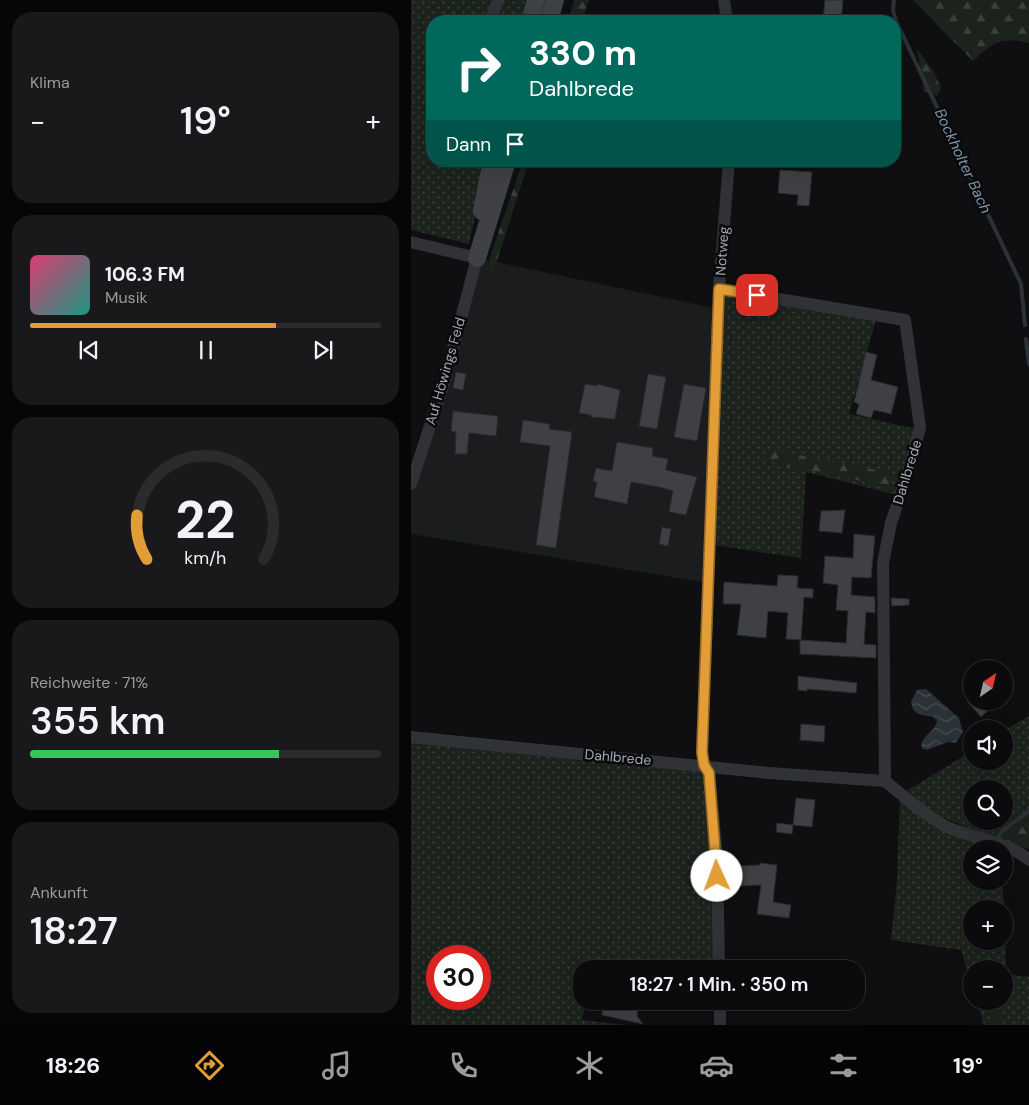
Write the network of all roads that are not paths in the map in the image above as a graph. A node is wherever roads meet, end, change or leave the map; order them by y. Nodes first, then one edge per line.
1 (499, 0) edge
2 (536, 0) edge
3 (555, 0) edge
4 (724, 0) edge
5 (493, 15) edge
6 (531, 15) edge
7 (551, 15) edge
8 (726, 15) edge
9 (491, 167) edge
10 (505, 167) edge
11 (729, 167) edge
12 (411, 242) edge
13 (477, 258) junction
14 (719, 289) junction
15 (411, 484) edge
16 (411, 737) edge
17 (704, 765) junction
18 (885, 781) junction
19 (1029, 860) edge
20 (719, 960) edge
21 (720, 1010) edge
22 (720, 1025) edge

1 - 5 street
2 - 6 main road
3 - 7 main road
4 - 8 street
9 - 13 main road, Auf Höwings Feld
10 - 13 main road, Auf Höwings Feld
11 - 14 street, Notweg
12 - 13 street
13 - 15 street, Auf Höwings Feld
14 - 17 street, Notweg
14 - 18 street, Dahlbrede
16 - 17 street, Dahlbrede
17 - 18 street, Dahlbrede
17 - 20 street, Notweg
18 - 19 street
21 - 22 street

